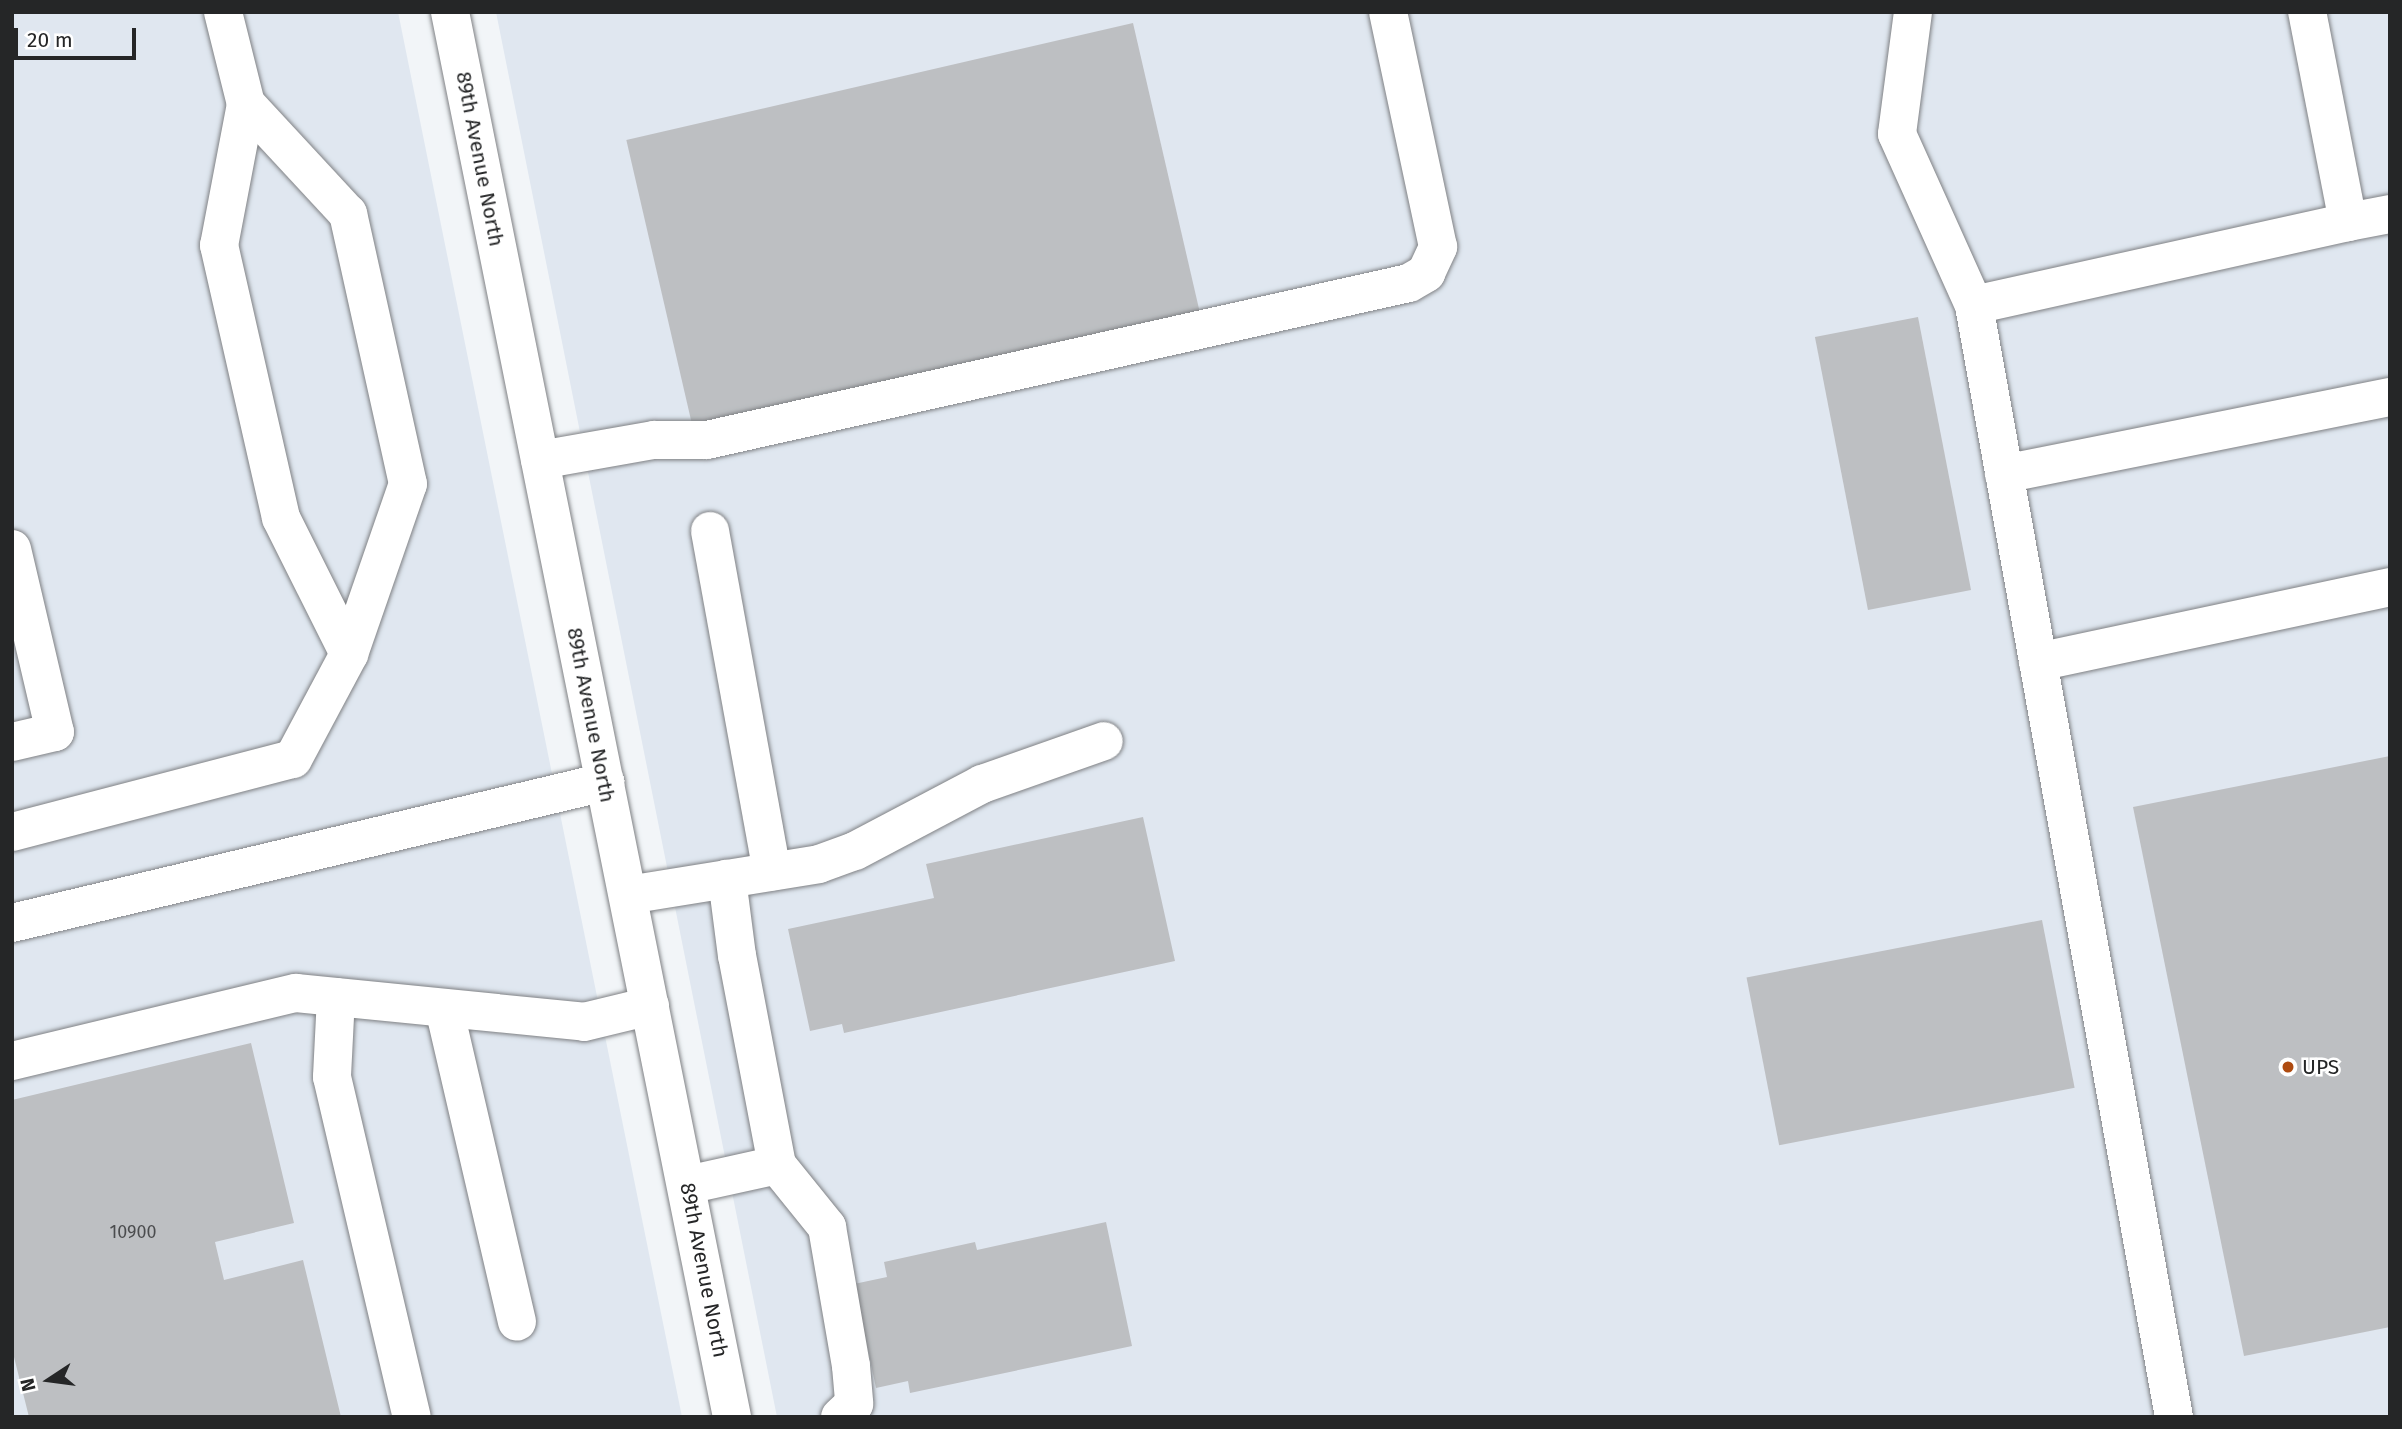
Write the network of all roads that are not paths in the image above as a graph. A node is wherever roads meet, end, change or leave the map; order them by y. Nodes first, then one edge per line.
1 (223, 12) edge
2 (450, 12) edge
3 (1388, 12) edge
4 (1913, 12) edge
5 (2307, 12) edge
6 (246, 104) junction
7 (2390, 214) edge
8 (2348, 222) junction
9 (1974, 304) junction
10 (2390, 397) edge
11 (540, 460) junction
12 (2004, 474) junction
13 (710, 531) dead end
14 (12, 549) edge
15 (2390, 587) edge
16 (349, 654) junction
17 (2038, 662) junction
18 (1104, 741) dead end
19 (12, 742) edge
20 (605, 782) junction
21 (12, 832) edge
22 (772, 871) junction
23 (727, 878) junction
24 (628, 895) junction
25 (12, 923) edge
26 (336, 997) junction
27 (650, 1006) junction
28 (444, 1008) junction
29 (12, 1061) edge
30 (777, 1165) junction
31 (687, 1185) junction
32 (517, 1322) dead end
33 (412, 1417) edge
34 (732, 1417) edge
35 (840, 1417) edge
36 (2174, 1417) edge

1 - 6 street
2 - 11 street, 89th Avenue North
3 - 11 street
4 - 9 street
5 - 8 street
6 - 16 street
6 - 16 street
7 - 8 street
8 - 9 street
9 - 12 street
10 - 12 street
11 - 20 street, 89th Avenue North
12 - 17 street
13 - 22 street
14 - 19 street
15 - 17 street
16 - 21 street
17 - 36 street
18 - 22 street
20 - 24 street, 89th Avenue North
20 - 25 street
22 - 23 street
23 - 24 street
23 - 30 street
24 - 27 street, 89th Avenue North
26 - 28 street
26 - 29 street
26 - 33 street
27 - 28 street
27 - 31 street, 89th Avenue North
28 - 32 street
30 - 31 street
30 - 35 street
31 - 34 street, 89th Avenue North

